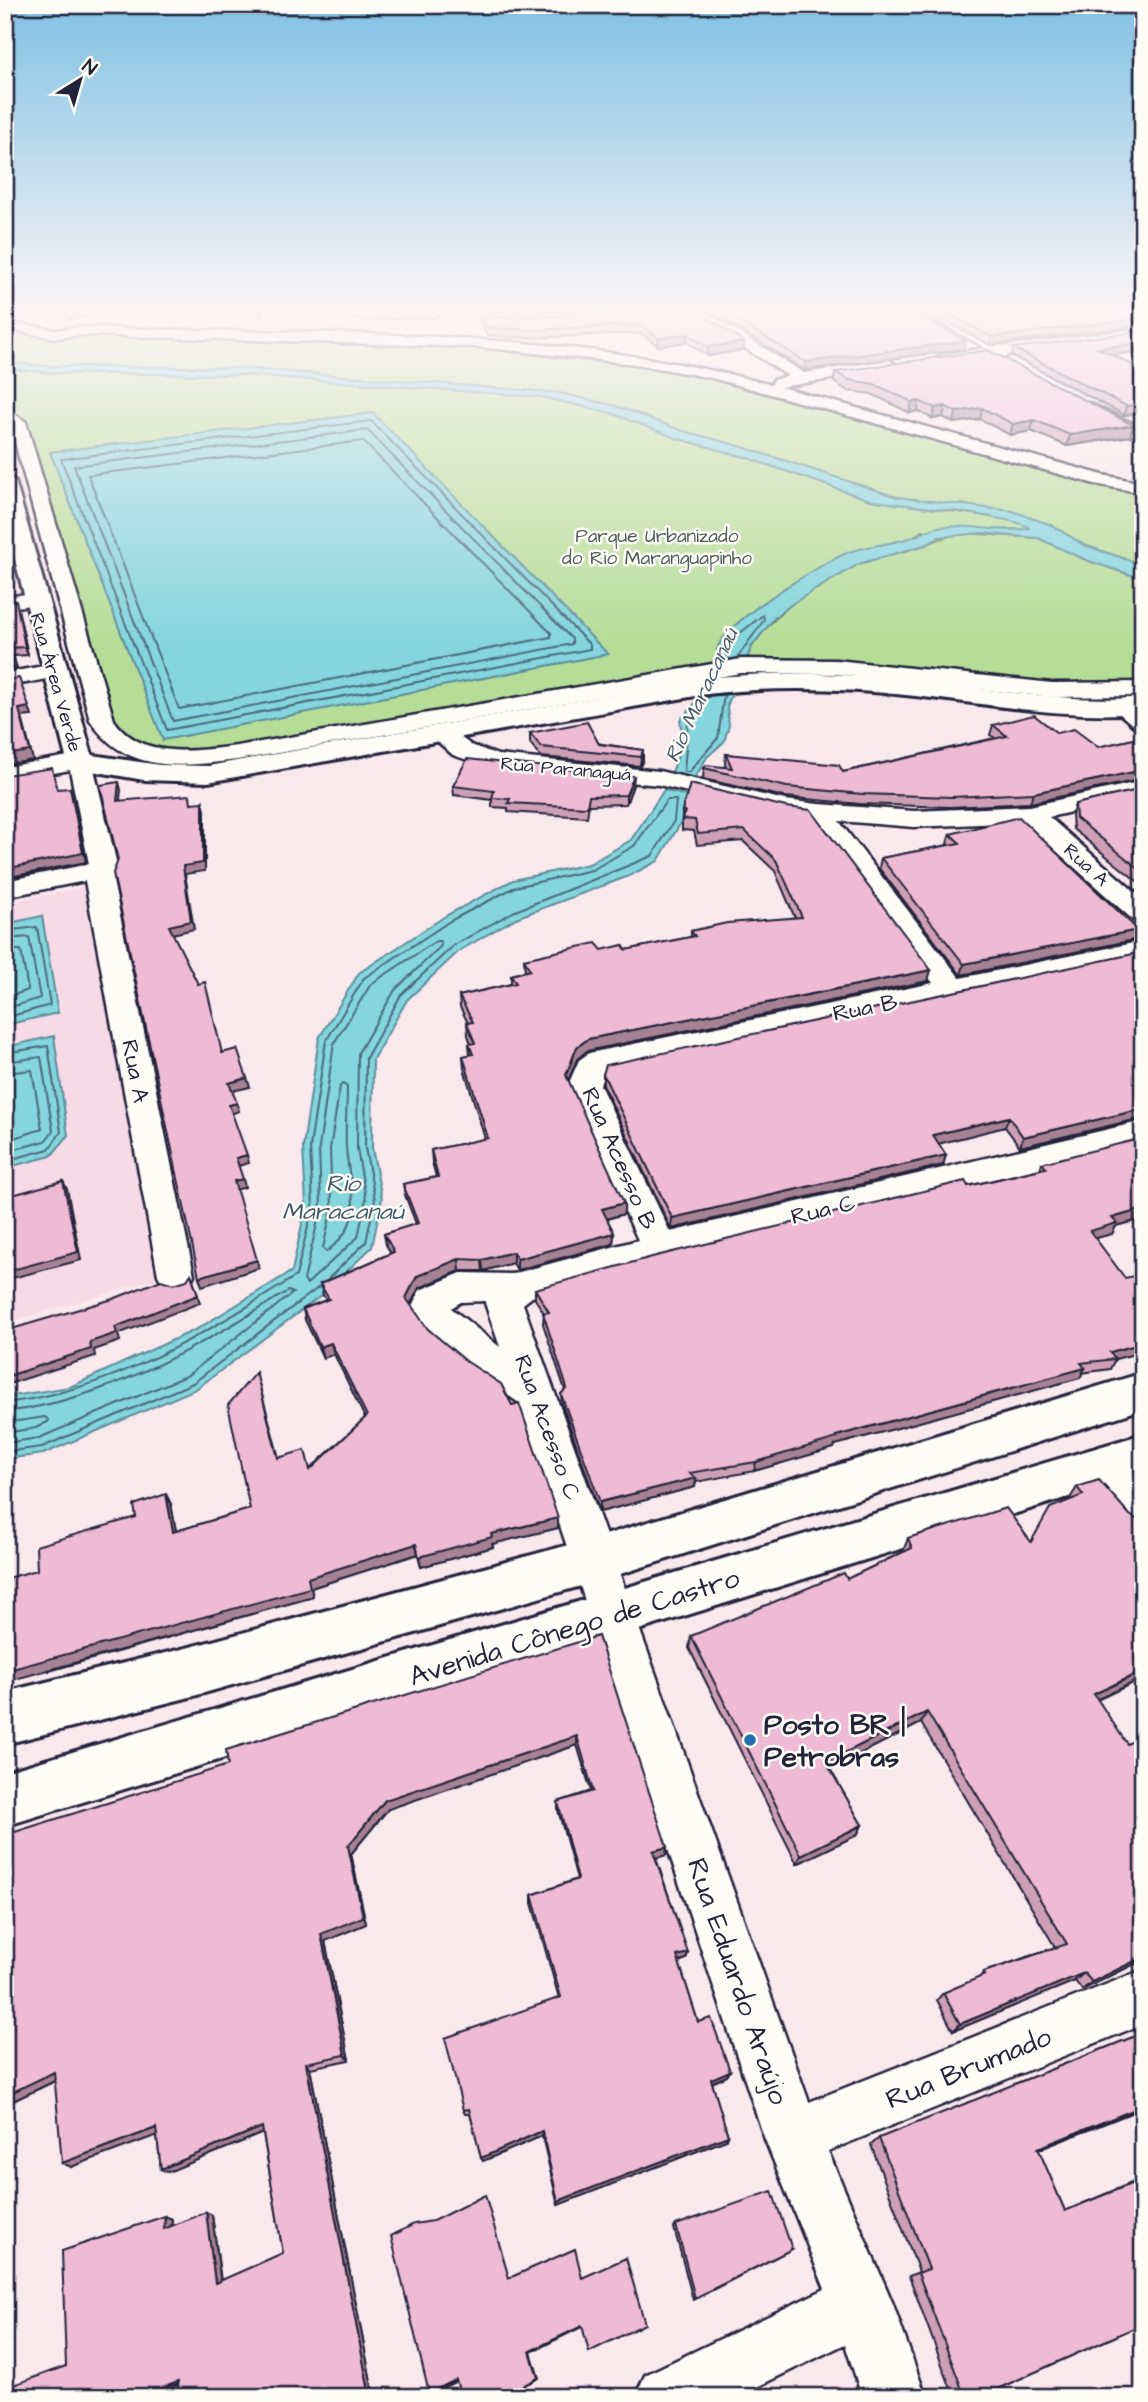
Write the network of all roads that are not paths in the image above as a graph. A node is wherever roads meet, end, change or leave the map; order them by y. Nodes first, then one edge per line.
1 (14, 419) edge
2 (877, 419) edge
3 (911, 419) edge
4 (1110, 419) edge
5 (1143, 435) edge
6 (1143, 479) edge
7 (5, 481) edge
8 (1143, 488) edge
9 (12, 536) edge
10 (34, 599) junction
11 (5, 603) edge
12 (54, 671) junction
13 (725, 676) junction
14 (5, 680) edge
15 (1143, 689) edge
16 (1136, 711) edge
17 (440, 733) junction
18 (79, 761) junction
19 (5, 775) edge
20 (1143, 788) edge
21 (819, 812) junction
22 (1030, 814) junction
23 (104, 869) junction
24 (5, 889) edge
25 (1143, 914) edge
26 (1143, 950) edge
27 (953, 989) junction
28 (590, 1068) joint
29 (1143, 1133) edge
30 (660, 1248) junction
31 (176, 1275) dead end
32 (510, 1292) junction
33 (536, 1392) junction
34 (1137, 1402) edge
35 (1122, 1461) edge
36 (1143, 1519) edge
37 (595, 1560) junction
38 (611, 1613) junction
39 (5, 1718) edge
40 (5, 1799) edge
41 (1143, 1997) edge
42 (793, 2137) junction
43 (862, 2304) junction
44 (667, 2397) edge
45 (894, 2397) edge

1 - 13 street
2 - 8 street
3 - 6 street
4 - 5 street
7 - 9 main road, Rua Área Verde
9 - 10 main road, Rua Área Verde
10 - 11 street
10 - 12 main road, Rua Área Verde
12 - 14 street
12 - 18 main road, Rua Área Verde
13 - 15 street
13 - 16 main road
13 - 17 main road
17 - 18 main road
17 - 21 street, Rua Paranaguá
18 - 19 street, Rua Área Verde
18 - 23 street, Rua Área Verde
20 - 22 street, Rua Paranaguá
21 - 22 street, Rua Paranaguá
21 - 27 street
22 - 25 street, Rua A
23 - 24 street
23 - 31 street, Rua A
26 - 27 street, Rua B
27 - 28 street, Rua B
28 - 30 street, Rua Acesso B
29 - 30 street, Rua C
30 - 32 street, Rua C
32 - 33 street, Rua Acesso C
32 - 33 street
33 - 37 street, Rua Acesso C
34 - 37 main road
35 - 36 street
35 - 38 main road, Avenida Cônego de Castro
37 - 38 street, Rua Eduardo Araújo
37 - 39 main road
38 - 40 main road, Avenida Cônego de Castro
38 - 42 street, Rua Eduardo Araújo
41 - 42 street, Rua Brumado
42 - 43 street, Rua Eduardo Araújo
43 - 44 street
43 - 45 street, Rua Eduardo Araújo

